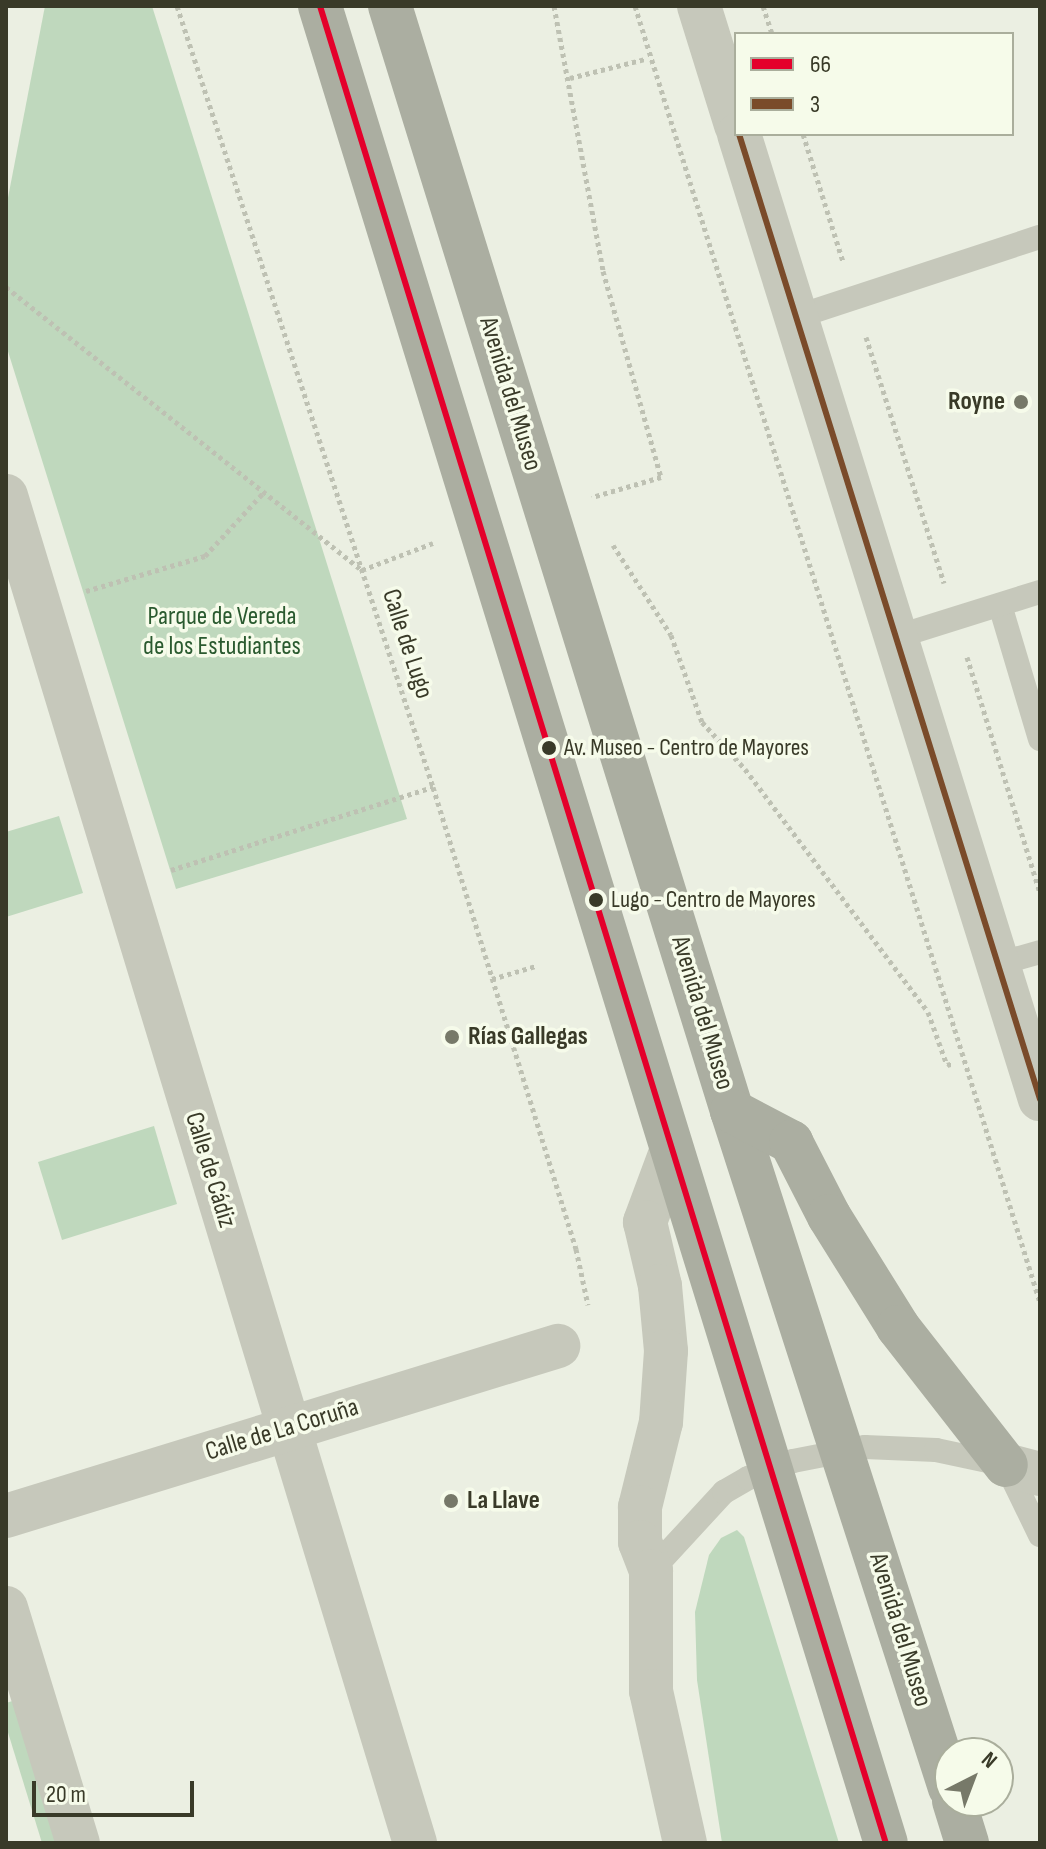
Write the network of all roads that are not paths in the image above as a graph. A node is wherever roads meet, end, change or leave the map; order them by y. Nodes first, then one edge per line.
1 (320, 6) edge
2 (390, 6) edge
3 (699, 6) edge
4 (734, 119) edge
5 (740, 136) edge
6 (1040, 237) edge
7 (796, 317) junction
8 (6, 496) edge
9 (1040, 592) edge
10 (1000, 605) junction
11 (896, 637) junction
12 (1040, 739) edge
13 (1040, 952) edge
14 (998, 964) junction
15 (1040, 1099) edge
16 (732, 1111) junction
17 (671, 1152) junction
18 (558, 1346) dead end
19 (288, 1427) junction
20 (843, 1451) junction
21 (770, 1469) junction
22 (1023, 1470) edge
23 (6, 1516) edge
24 (1040, 1535) edge
25 (651, 1571) junction
26 (6, 1608) edge
27 (934, 1738) edge
28 (959, 1817) edge
29 (78, 1843) edge
30 (415, 1843) edge
31 (685, 1843) edge
32 (886, 1843) edge
33 (967, 1843) edge

1 - 17 highway
2 - 16 highway, Avenida del Museo
3 - 4 street
5 - 7 street
6 - 7 lane
7 - 11 street
8 - 19 street, Calle de Cádiz
9 - 10 lane
10 - 11 lane
10 - 12 lane
11 - 14 street
13 - 14 lane
14 - 15 street
16 - 20 highway, Avenida del Museo
16 - 22 highway
17 - 21 highway
17 - 25 street
18 - 19 street, Calle de La Coruña
19 - 23 street, Calle de La Coruña
19 - 30 street, Calle de Cádiz
20 - 21 lane
20 - 22 lane
20 - 27 highway, Avenida del Museo
21 - 25 lane
21 - 32 highway
22 - 24 lane
25 - 31 street
26 - 29 street
28 - 33 highway

